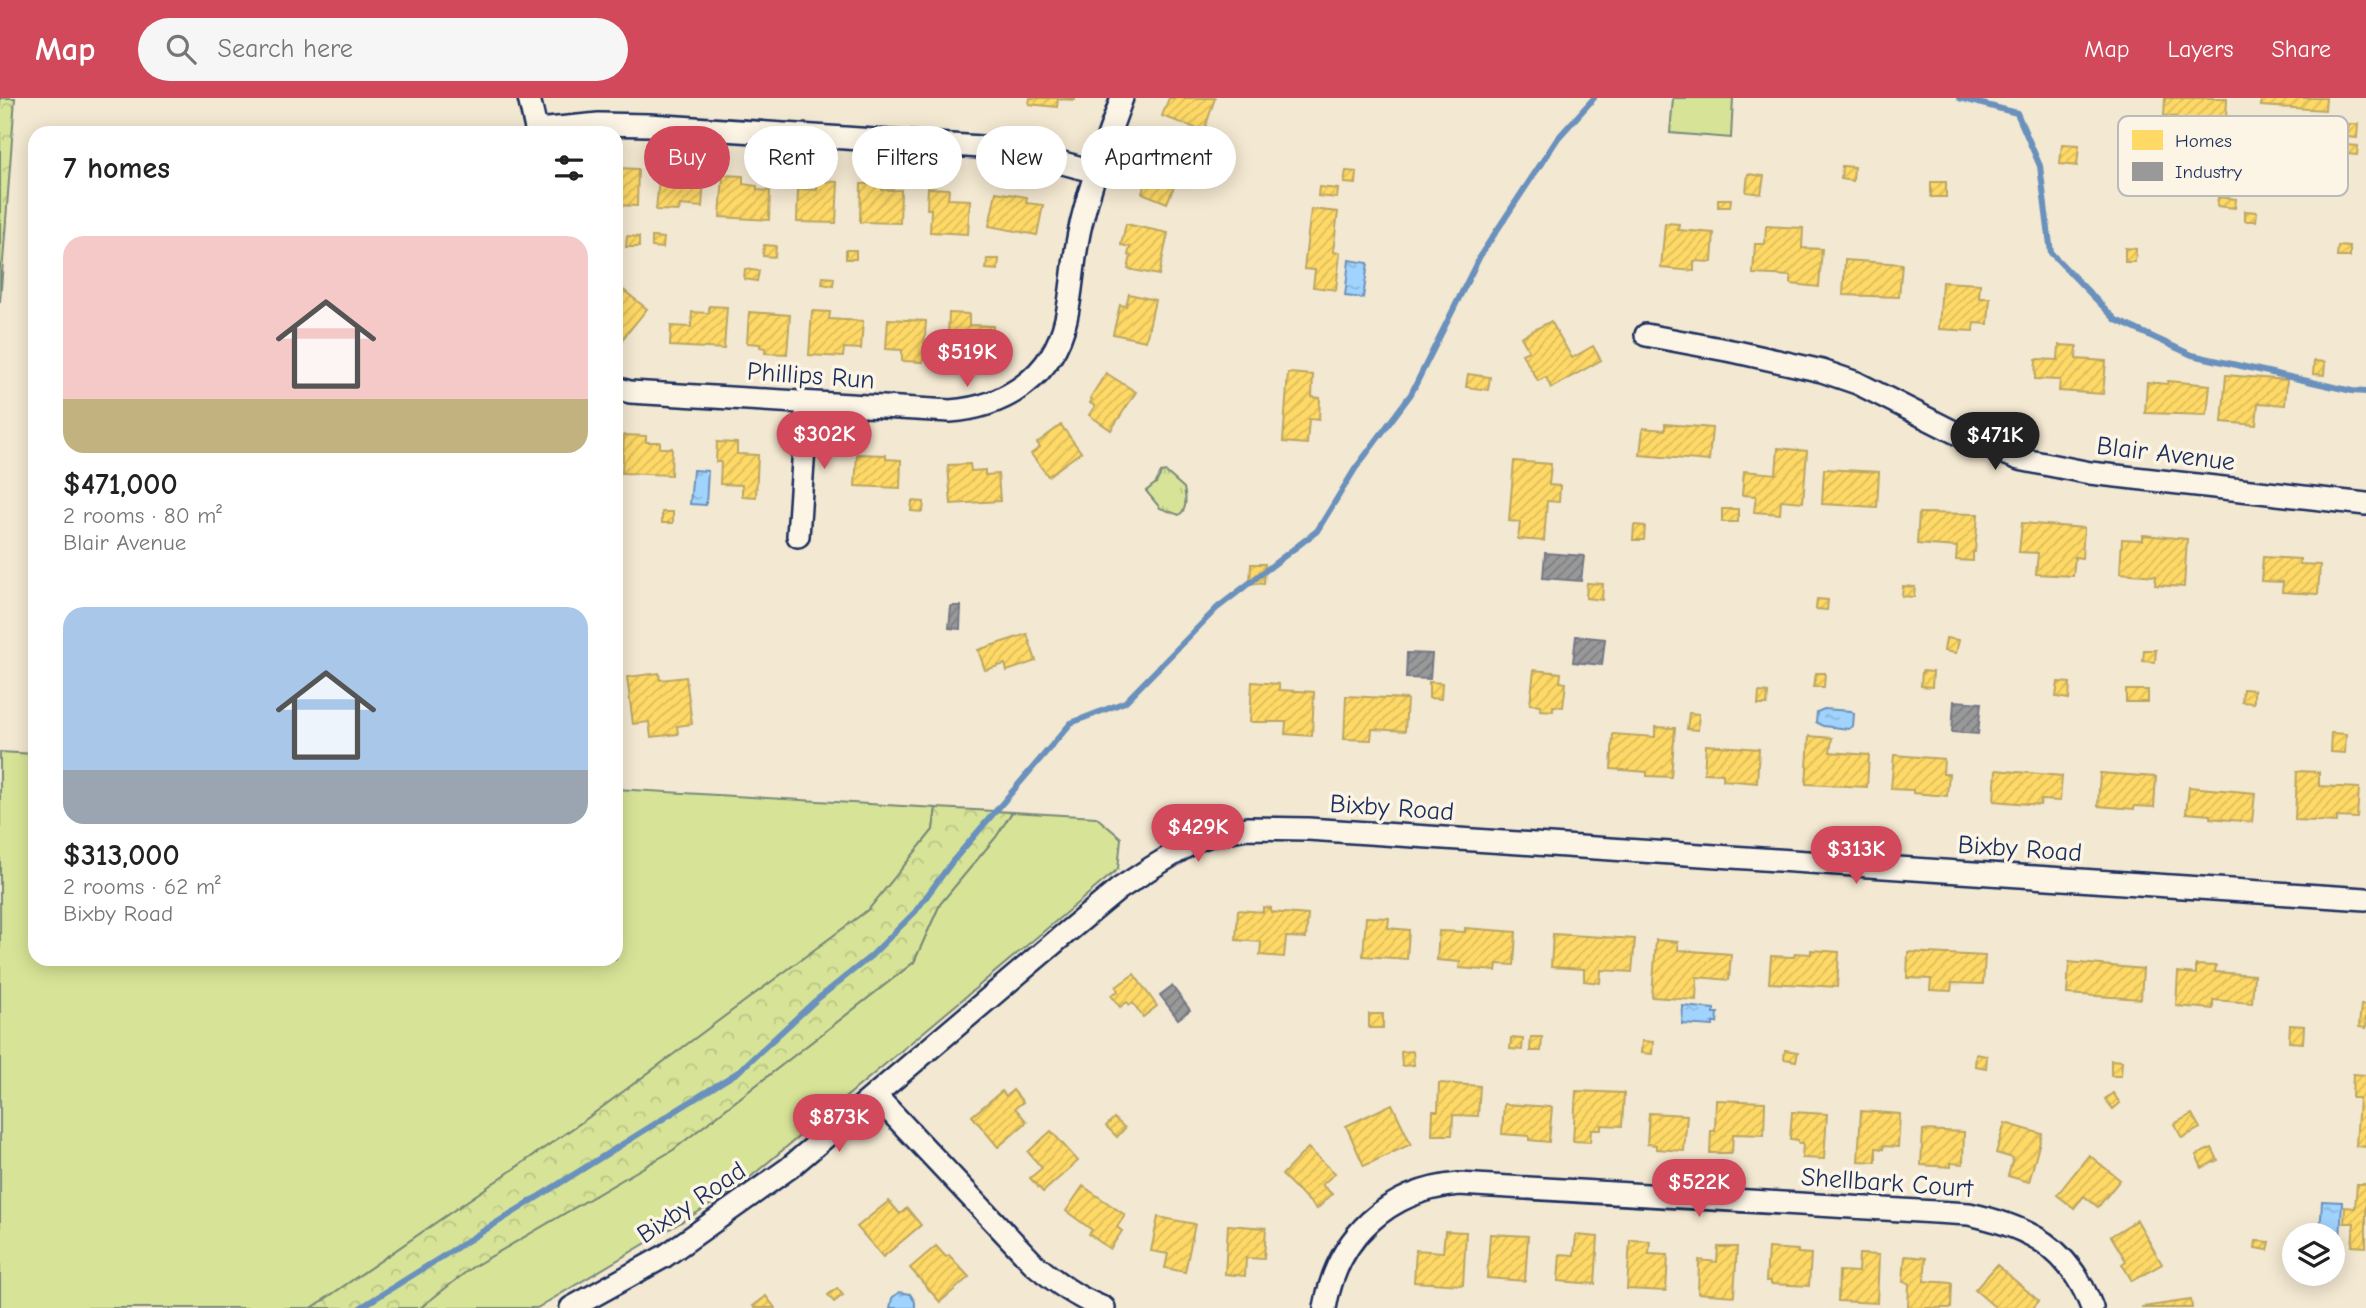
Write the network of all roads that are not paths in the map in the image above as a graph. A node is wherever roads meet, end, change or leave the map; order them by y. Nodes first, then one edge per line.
1 (529, 98) edge
2 (1122, 98) edge
3 (536, 126) edge
4 (584, 126) edge
5 (1112, 126) edge
6 (1081, 168) edge
7 (1091, 189) edge
8 (1646, 335) dead end
9 (623, 390) edge
10 (807, 402) junction
11 (2366, 504) edge
12 (798, 536) dead end
13 (2366, 899) edge
14 (876, 1096) junction
15 (571, 1308) edge
16 (1104, 1308) edge
17 (1325, 1308) edge
18 (2092, 1308) edge

1 - 3 street
2 - 5 street, Phillips Run
4 - 6 street
7 - 10 street, Phillips Run
8 - 11 street, Blair Avenue
9 - 10 street, Phillips Run
10 - 12 street
13 - 14 street, Bixby Road
14 - 15 street, Bixby Road
14 - 16 street
17 - 18 street, Shellbark Court

